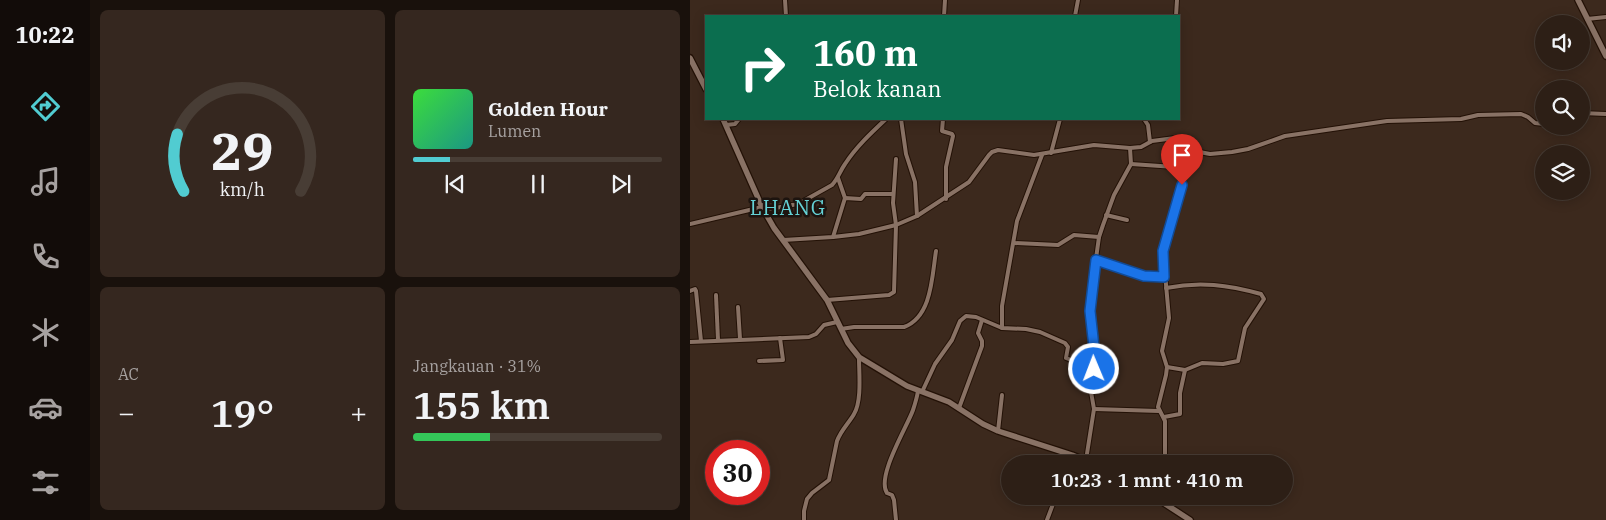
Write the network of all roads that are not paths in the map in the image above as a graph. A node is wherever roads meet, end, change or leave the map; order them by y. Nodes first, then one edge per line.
1 (785, 0) edge
2 (946, 0) edge
3 (1078, 0) edge
4 (1177, 0) edge
5 (1578, 0) edge
6 (786, 15) edge
7 (944, 15) edge
8 (1075, 15) edge
9 (1176, 15) edge
10 (1585, 15) edge
11 (1606, 17) edge
12 (1590, 19) edge
13 (1590, 25) edge
14 (1606, 56) edge
15 (690, 58) edge
16 (705, 87) edge
17 (1590, 113) edge
18 (1606, 114) edge
19 (724, 120) edge
20 (738, 120) edge
21 (885, 120) edge
22 (901, 120) edge
23 (943, 120) edge
24 (1060, 120) edge
25 (1145, 120) edge
26 (1535, 123) edge
27 (726, 125) junction
28 (1150, 142) junction
29 (1130, 148) junction
30 (1178, 148) junction
31 (1051, 153) junction
32 (1042, 155) junction
33 (896, 159) dead end
34 (1131, 164) junction
35 (1176, 166) junction
36 (838, 178) junction
37 (893, 194) junction
38 (845, 198) junction
39 (946, 199) junction
40 (763, 208) junction
41 (1106, 215) junction
42 (918, 216) junction
43 (1127, 220) dead end
44 (690, 224) edge
45 (896, 225) junction
46 (833, 237) junction
47 (1099, 237) junction
48 (783, 240) junction
49 (1014, 243) junction
50 (936, 251) dead end
51 (1096, 260) junction
52 (1164, 277) junction
53 (1166, 288) junction
54 (690, 291) edge
55 (716, 295) dead end
56 (827, 300) junction
57 (738, 307) dead end
58 (982, 320) junction
59 (837, 322) junction
60 (1002, 328) junction
61 (841, 329) junction
62 (780, 338) junction
63 (718, 340) junction
64 (740, 340) junction
65 (701, 341) junction
66 (690, 342) edge
67 (859, 357) junction
68 (759, 361) dead end
69 (1167, 367) junction
70 (1094, 369) junction
71 (1185, 370) junction
72 (920, 391) junction
73 (1002, 396) dead end
74 (959, 408) junction
75 (1094, 409) junction
76 (1159, 411) junction
77 (1164, 417) junction
78 (998, 431) junction
79 (1072, 455) edge
80 (1087, 455) edge
81 (1165, 455) edge
82 (1053, 505) edge
83 (1167, 505) edge
84 (804, 520) edge
85 (896, 520) edge
86 (1047, 520) edge
87 (1190, 520) edge

1 - 6 street
2 - 7 street
3 - 8 street
4 - 9 street
5 - 10 street
11 - 12 street
13 - 14 street
15 - 16 street
17 - 18 street
19 - 27 street
20 - 27 street
21 - 36 street
22 - 42 street
23 - 39 street
24 - 31 street
25 - 28 street
26 - 30 street
27 - 40 street
28 - 29 street
28 - 30 street
29 - 31 street
29 - 34 street
30 - 35 street
31 - 32 street
32 - 39 street
32 - 49 street
33 - 37 street
34 - 35 street
34 - 41 street
35 - 52 street
36 - 38 street
36 - 40 street
37 - 38 street
37 - 45 street
38 - 46 street
39 - 42 street
40 - 44 street
40 - 48 street
41 - 43 street
41 - 47 street
42 - 45 street
45 - 46 street
45 - 56 street
46 - 48 street
47 - 49 street
47 - 51 street
48 - 56 street
49 - 60 street
50 - 61 street
51 - 52 street
51 - 70 street
52 - 53 street
53 - 69 street
53 - 71 street
54 - 65 street
55 - 63 street
56 - 59 street
57 - 64 street
58 - 60 street
58 - 72 street
58 - 74 street
59 - 61 street
59 - 62 street
60 - 70 street
61 - 67 street
62 - 64 street
62 - 68 street
63 - 64 street
63 - 65 street
65 - 66 street
67 - 72 street
67 - 84 street
69 - 71 street
69 - 76 street
70 - 75 street
71 - 77 street
72 - 74 street
72 - 85 street
73 - 78 street
74 - 78 street
75 - 76 street
75 - 80 street
76 - 77 street
77 - 81 street
78 - 79 street
82 - 86 street
83 - 87 street

